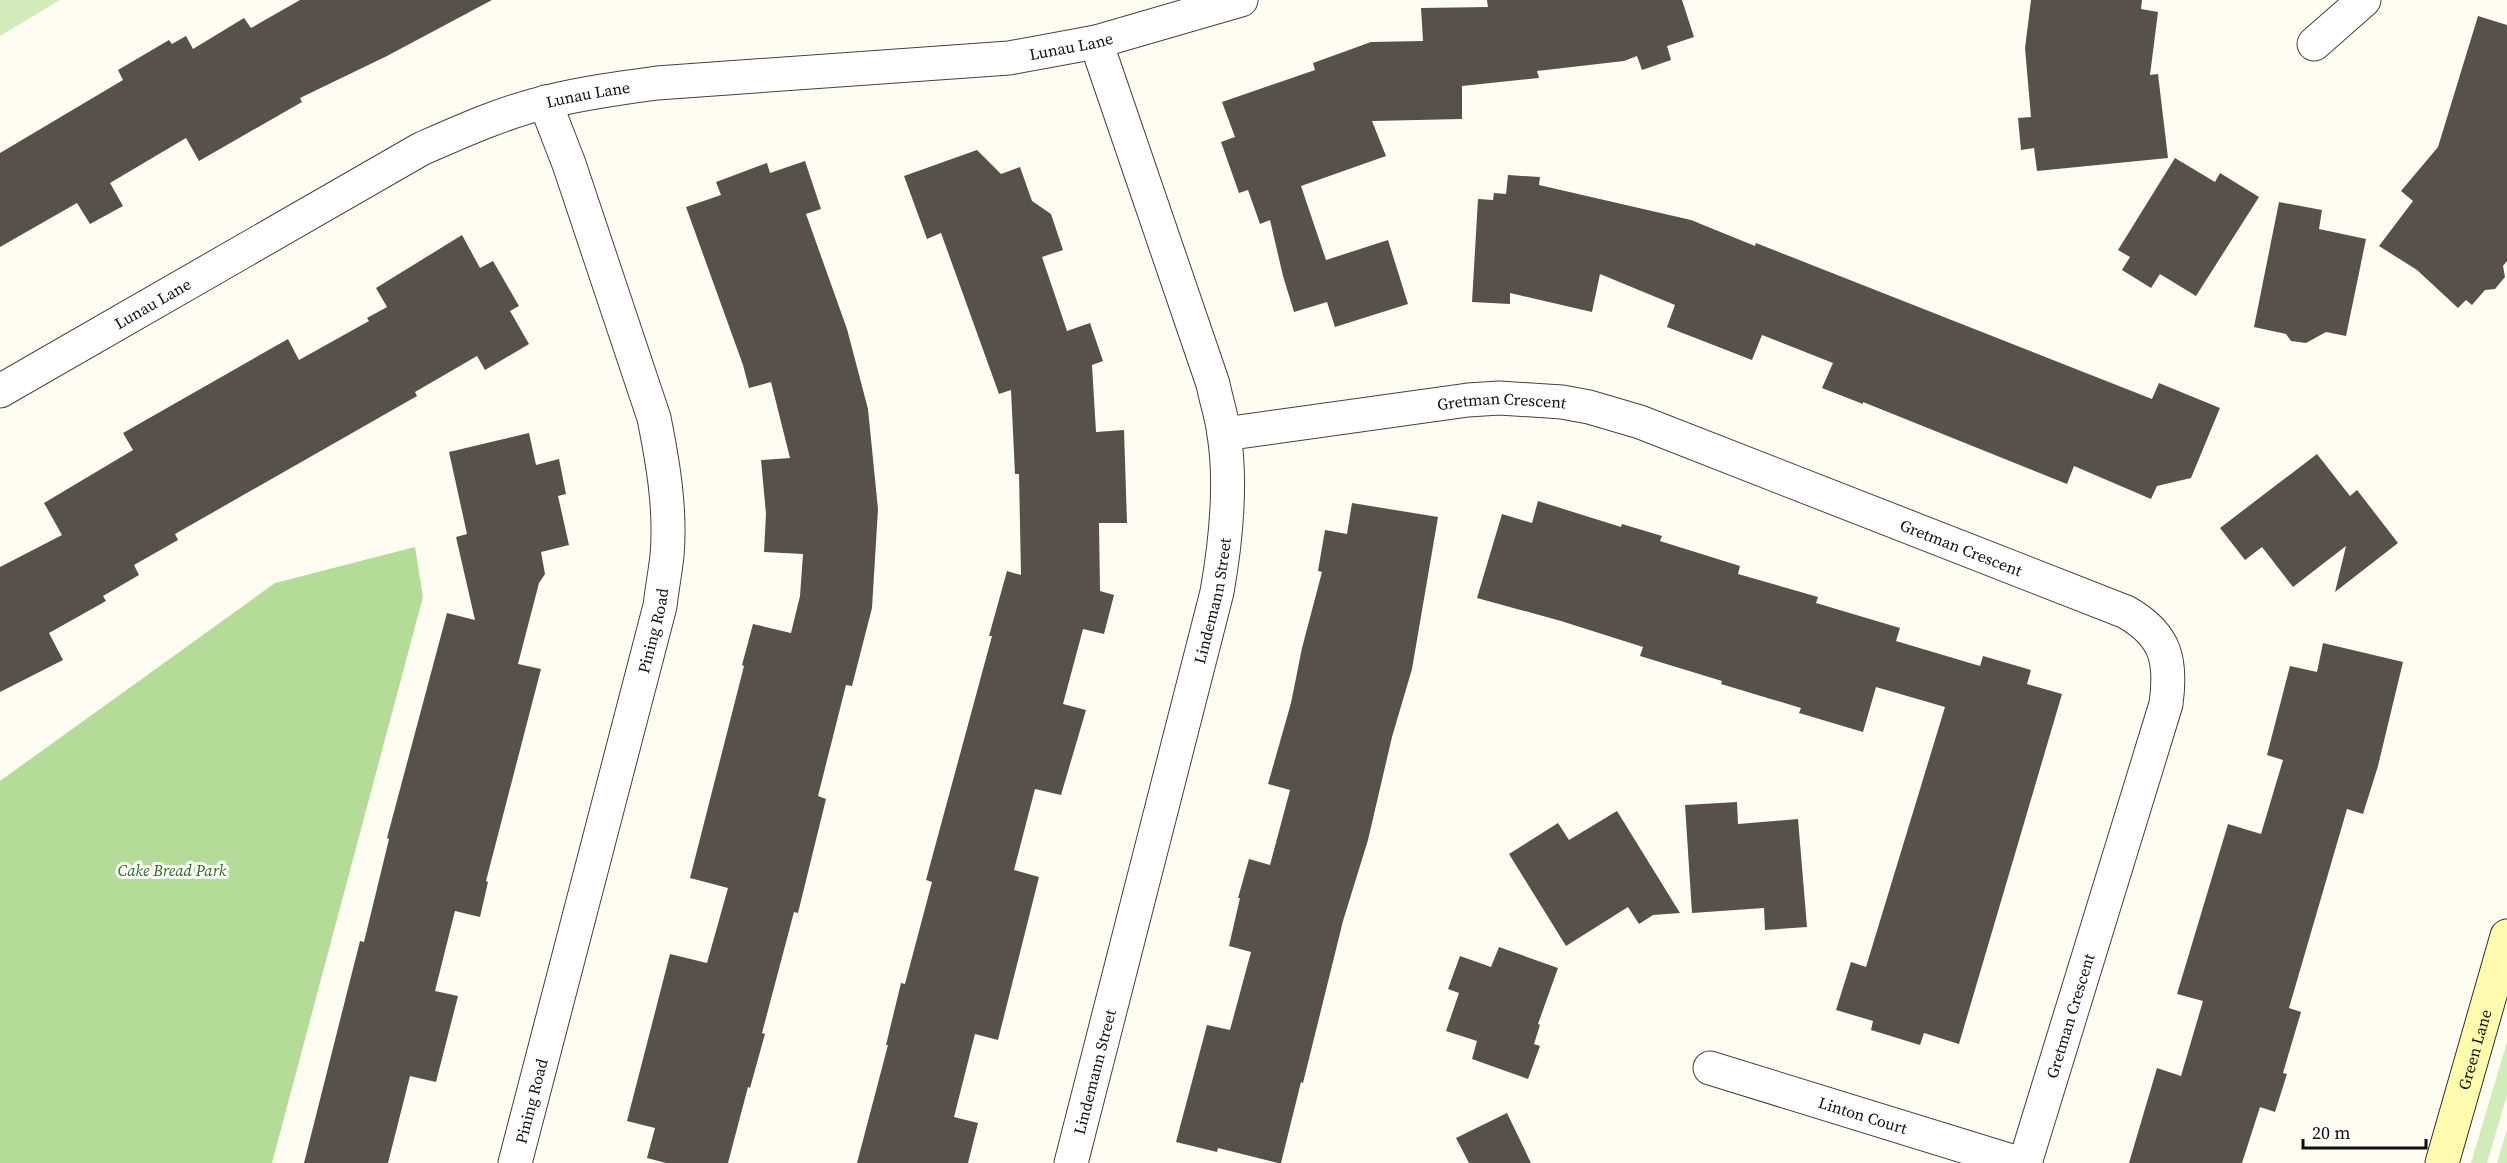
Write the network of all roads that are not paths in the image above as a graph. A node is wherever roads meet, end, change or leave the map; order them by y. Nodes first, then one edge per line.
1 (1241, 0) edge
2 (2364, 0) edge
3 (1096, 42) junction
4 (2314, 44) dead end
5 (545, 102) junction
6 (0, 391) edge
7 (1224, 434) junction
8 (2507, 936) edge
9 (1710, 1068) dead end
10 (515, 1163) edge
11 (1071, 1163) edge
12 (2018, 1163) edge
13 (2025, 1163) edge
14 (2442, 1163) edge

1 - 3 street, Lunau Lane
2 - 4 street
3 - 5 street, Lunau Lane
3 - 7 street, Lindemann Street
5 - 6 street, Lunau Lane
5 - 10 street, Pining Road
7 - 11 street, Lindemann Street
7 - 13 street, Gretman Crescent
8 - 14 street, Green Lane
9 - 12 street, Linton Court

